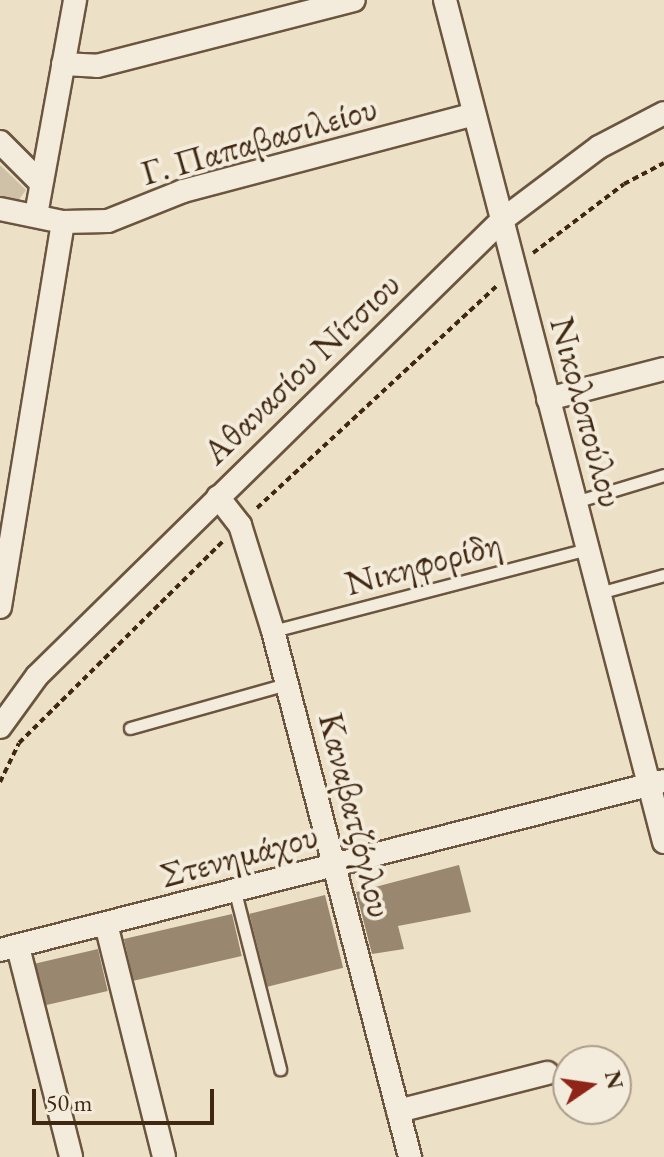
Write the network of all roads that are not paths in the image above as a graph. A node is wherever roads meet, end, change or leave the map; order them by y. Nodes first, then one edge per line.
1 (75, 0) edge
2 (354, 0) edge
3 (445, 0) edge
4 (63, 64) junction
5 (664, 113) edge
6 (474, 114) junction
7 (0, 142) edge
8 (41, 183) junction
9 (0, 209) edge
10 (36, 215) junction
11 (502, 220) junction
12 (63, 222) junction
13 (664, 369) edge
14 (548, 399) junction
15 (664, 475) edge
16 (218, 497) junction
17 (575, 502) junction
18 (588, 549) junction
19 (664, 575) edge
20 (599, 593) junction
21 (0, 607) edge
22 (273, 631) junction
23 (287, 684) junction
24 (6, 701) edge
25 (0, 727) edge
26 (130, 728) dead end
27 (656, 783) edge
28 (664, 842) edge
29 (334, 866) junction
30 (235, 892) junction
31 (106, 924) junction
32 (9, 948) edge
33 (280, 1069) dead end
34 (547, 1073) dead end
35 (398, 1111) junction
36 (71, 1157) edge
37 (164, 1157) edge
38 (410, 1157) edge

1 - 4 street
2 - 4 street
3 - 6 street, Νικολοπούλου
4 - 8 street
5 - 11 street, Αθανασίου Νίτσιου
6 - 11 street, Νικολοπούλου
6 - 12 street, Γ. Παπαβασιλείου
7 - 8 street
8 - 10 street
9 - 10 street, Γ. Παπαβασιλείου
10 - 12 street, Γ. Παπαβασιλείου
11 - 14 street, Νικολοπούλου
11 - 16 street, Αθανασίου Νίτσιου
12 - 21 street
13 - 14 street
14 - 17 street, Νικολοπούλου
15 - 17 lane
16 - 22 street, Καναβατζόγλου
16 - 24 street, Αθανασίου Νίτσιου
17 - 18 street, Νικολοπούλου
18 - 20 street, Νικολοπούλου
18 - 22 lane, Νικηφορίδη
19 - 20 lane
20 - 27 street, Νικολοπούλου
22 - 23 street, Καναβατζόγλου
23 - 26 lane
23 - 29 street, Καναβατζόγλου
24 - 25 street, Αθανασίου Νίτσιου
27 - 28 street, Νικολοπούλου
27 - 29 street, Στενημάχου
29 - 30 street, Στενημάχου
29 - 35 street, Καναβατζόγλου
30 - 31 street, Στενημάχου
30 - 33 lane
31 - 32 street, Στενημάχου
31 - 37 street
32 - 36 street
34 - 35 street
35 - 38 street, Καναβατζόγλου

